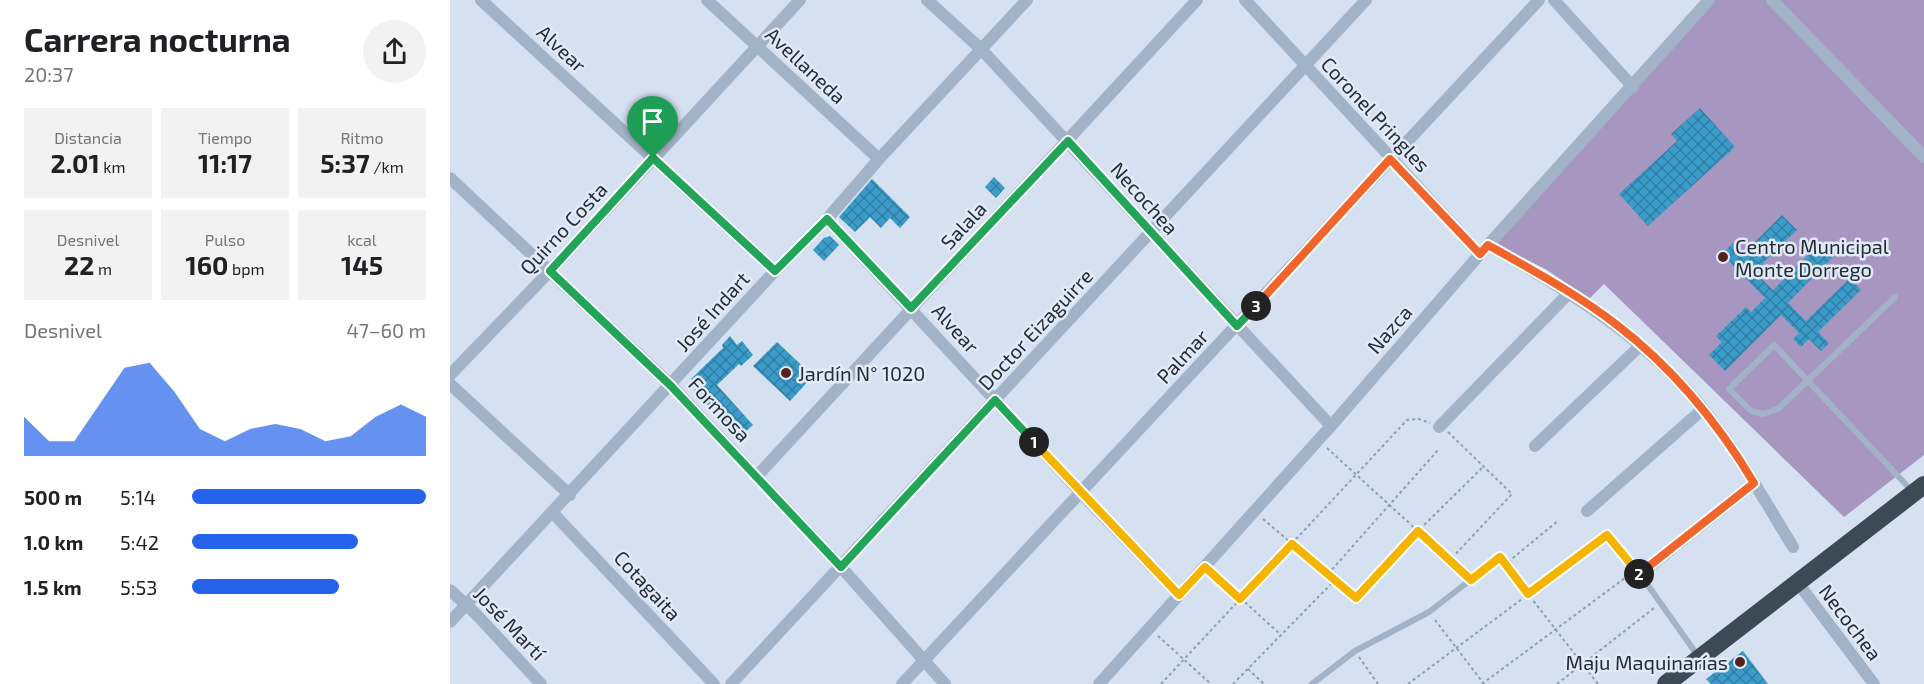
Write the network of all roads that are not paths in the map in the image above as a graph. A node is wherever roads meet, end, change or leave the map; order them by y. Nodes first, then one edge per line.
1 (481, 0) edge
2 (706, 0) edge
3 (800, 0) edge
4 (927, 0) edge
5 (1027, 0) edge
6 (1197, 0) edge
7 (1245, 0) edge
8 (1366, 0) edge
9 (1539, 0) edge
10 (1554, 0) edge
11 (1709, 0) edge
12 (1772, 0) edge
13 (757, 47) junction
14 (981, 49) junction
15 (1305, 66) junction
16 (1633, 87) junction
17 (1068, 141) junction
18 (1924, 157) edge
19 (653, 158) junction
20 (879, 159) junction
21 (1390, 159) junction
22 (450, 178) edge
23 (827, 219) junction
24 (1150, 233) junction
25 (1484, 250) junction
26 (550, 271) junction
27 (775, 271) junction
28 (1569, 293) junction
29 (1895, 297) dead end
30 (911, 308) junction
31 (1237, 326) junction
32 (1641, 345) junction
33 (450, 375) edge
34 (1808, 380) junction
35 (450, 384) edge
36 (671, 386) junction
37 (995, 400) junction
38 (1703, 409) junction
39 (1331, 426) junction
40 (1439, 427) road end
41 (1535, 446) dead end
42 (757, 476) junction
43 (1754, 483) junction
44 (1919, 489) edge
45 (1081, 493) junction
46 (570, 495) junction
47 (1587, 511) dead end
48 (553, 513) junction
49 (1607, 535) road end
50 (1793, 548) dead end
51 (1500, 557) road end
52 (841, 567) junction
53 (1638, 572) junction
54 (1798, 584) junction
55 (450, 590) edge
56 (1179, 595) junction
57 (466, 605) junction
58 (450, 622) edge
59 (1700, 659) junction
60 (924, 660) junction
61 (541, 684) edge
62 (714, 684) edge
63 (731, 684) edge
64 (902, 684) edge
65 (945, 684) edge
66 (1100, 684) edge
67 (1312, 684) edge
68 (1666, 684) edge
69 (1874, 684) edge

1 - 19 street, Alvear
2 - 13 street, Avellaneda
3 - 13 street, Quirno Costa
4 - 14 street, Necochea
5 - 14 street, José Indart
6 - 17 street, Salala
7 - 15 street, Coronel Pringles
8 - 15 street, Doctor Eizaguirre
9 - 21 street, Palmar
10 - 16 street
11 - 16 street, Nazca
12 - 18 street
13 - 19 street, Quirno Costa
13 - 20 street, Avellaneda
14 - 17 street, Necochea
14 - 20 street, José Indart
15 - 21 street, Coronel Pringles
15 - 24 street, Doctor Eizaguirre
16 - 25 street, Nazca
17 - 24 street, Necochea
17 - 30 street, Salala
19 - 26 street, Quirno Costa
19 - 27 street, Alvear
20 - 23 street, José Indart
21 - 25 street, Coronel Pringles
21 - 31 street, Palmar
22 - 26 street, Formosa
23 - 27 street, José Indart
23 - 30 street, Alvear
24 - 31 street, Necochea
24 - 37 street, Doctor Eizaguirre
25 - 28 street, Coronel Pringles
25 - 39 street, Nazca
26 - 33 street, Quirno Costa
26 - 36 street, Formosa
27 - 36 street, José Indart
28 - 32 street, Coronel Pringles
28 - 40 street
29 - 34 lane
30 - 37 street, Alvear
30 - 42 street, Salala
31 - 39 street, Necochea
31 - 45 street, Palmar
32 - 38 street, Coronel Pringles
32 - 41 street
34 - 34 lane
34 - 44 lane
35 - 46 street
36 - 42 street, Formosa
36 - 46 street, José Indart
37 - 45 street, Alvear
37 - 52 street, Doctor Eizaguirre
38 - 43 street, Coronel Pringles
38 - 47 street
39 - 56 street, Nazca
42 - 52 street, Formosa
43 - 50 street, Coronel Pringles
43 - 53 street
44 - 54 highway
45 - 56 street, Alvear
45 - 60 street, Palmar
46 - 48 street, José Indart
48 - 57 street, José Indart
48 - 62 street, Cotagaita
49 - 53 lane
51 - 67 lane
52 - 60 street, Formosa
52 - 63 street, Doctor Eizaguirre
53 - 59 lane
54 - 59 highway
54 - 69 street, Necochea
55 - 57 street, José Martí
56 - 66 street, Nazca
57 - 58 street, José Indart
57 - 61 street, José Martí
59 - 68 highway
60 - 64 street, Palmar
60 - 65 street, Formosa

